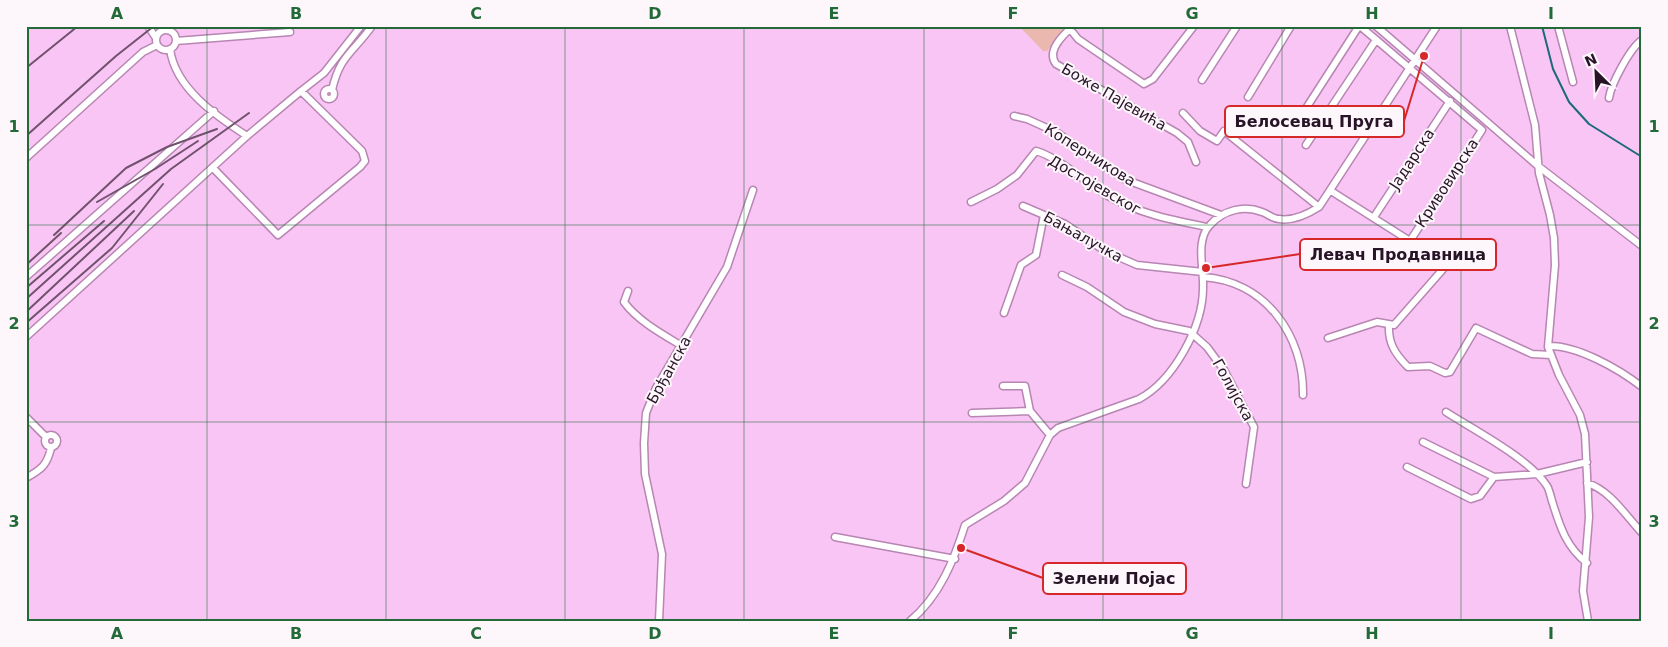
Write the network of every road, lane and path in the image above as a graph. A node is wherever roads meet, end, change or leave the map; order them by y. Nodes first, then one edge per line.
1 (148, 26) edge
2 (361, 26) edge
3 (372, 26) edge
4 (1194, 26) edge
5 (1237, 26) edge
6 (1291, 26) edge
7 (1360, 26) edge
8 (1376, 26) edge
9 (1437, 26) edge
10 (1510, 26) edge
11 (1558, 26) edge
12 (1071, 28) edge
13 (290, 32) dead end
14 (1376, 40) junction
15 (1642, 40) edge
16 (157, 41) junction
17 (176, 41) junction
18 (170, 49) junction
19 (1416, 60) junction
20 (1410, 67) junction
21 (1202, 80) dead end
22 (1573, 82) dead end
23 (332, 90) dead end
24 (301, 91) junction
25 (1248, 97) dead end
26 (1608, 98) dead end
27 (1450, 101) junction
28 (214, 111) junction
29 (1183, 113) dead end
30 (1303, 113) dead end
31 (1014, 116) dead end
32 (248, 136) junction
33 (1306, 145) dead end
34 (26, 158) edge
35 (1196, 162) dead end
36 (1538, 166) junction
37 (213, 168) junction
38 (752, 190) dead end
39 (1330, 191) junction
40 (971, 202) dead end
41 (1023, 206) dead end
42 (1319, 207) junction
43 (1044, 215) junction
44 (1221, 215) junction
45 (1374, 217) junction
46 (1207, 227) junction
47 (1410, 241) junction
48 (1642, 246) edge
49 (1203, 274) junction
50 (1062, 275) dead end
51 (26, 277) edge
52 (628, 291) dead end
53 (1004, 313) dead end
54 (1389, 325) junction
55 (1192, 334) junction
56 (26, 337) edge
57 (1328, 338) dead end
58 (682, 346) junction
59 (1548, 346) junction
60 (1550, 355) junction
61 (1003, 386) dead end
62 (1642, 387) edge
63 (1302, 395) dead end
64 (1030, 411) junction
65 (972, 412) dead end
66 (1446, 412) dead end
67 (26, 417) edge
68 (1050, 434) junction
69 (46, 437) junction
70 (1423, 442) dead end
71 (51, 448) junction
72 (1586, 462) junction
73 (1407, 467) dead end
74 (1537, 474) junction
75 (1494, 477) junction
76 (26, 478) edge
77 (1587, 483) junction
78 (1246, 484) dead end
79 (1642, 533) edge
80 (834, 537) dead end
81 (955, 559) junction
82 (1587, 563) junction
83 (659, 621) edge
84 (910, 621) edge
85 (1588, 621) edge

1 - 16 street
2 - 24 street
3 - 23 street
4 - 12 street
5 - 21 street
6 - 25 street
7 - 14 street, Кривовирска
7 - 30 street
8 - 19 street
9 - 19 street
10 - 36 street
11 - 22 street
12 - 35 street, Боже Пајевића
13 - 17 street
14 - 20 street, Кривовирска
14 - 33 street
15 - 26 street
16 - 17 street
16 - 18 street
16 - 34 street
17 - 18 street
18 - 28 street
19 - 20 street
19 - 36 street
20 - 27 street, Кривовирска
20 - 39 street
24 - 32 street
24 - 37 street
27 - 45 street, Јадарска
27 - 47 street, Кривовирска
28 - 32 street
28 - 51 street
29 - 42 street
31 - 44 street, Коперникова
32 - 37 street
36 - 48 street
36 - 59 street
37 - 56 street
38 - 58 street, Брђанска
39 - 42 street
39 - 45 street
40 - 46 street, Достојевског
41 - 43 street, Бањалучка
42 - 44 street
43 - 49 street, Бањалучка
43 - 53 street
44 - 46 street
45 - 47 street
46 - 49 street
47 - 54 street
49 - 55 street
49 - 63 street, Бањалучка
50 - 55 street
52 - 58 street
54 - 57 street
54 - 60 street
55 - 68 street
55 - 78 street, Голијска
58 - 83 street, Брђанска
59 - 60 street
59 - 62 street
60 - 72 street
61 - 64 street
64 - 65 street
64 - 68 street
66 - 74 street
67 - 69 street
68 - 81 street
69 - 71 street
69 - 71 street
70 - 75 street
71 - 76 street
72 - 74 street
72 - 77 street
73 - 75 street
74 - 75 street
74 - 82 street
77 - 79 street
77 - 82 street
80 - 81 street
81 - 84 street
82 - 85 street

